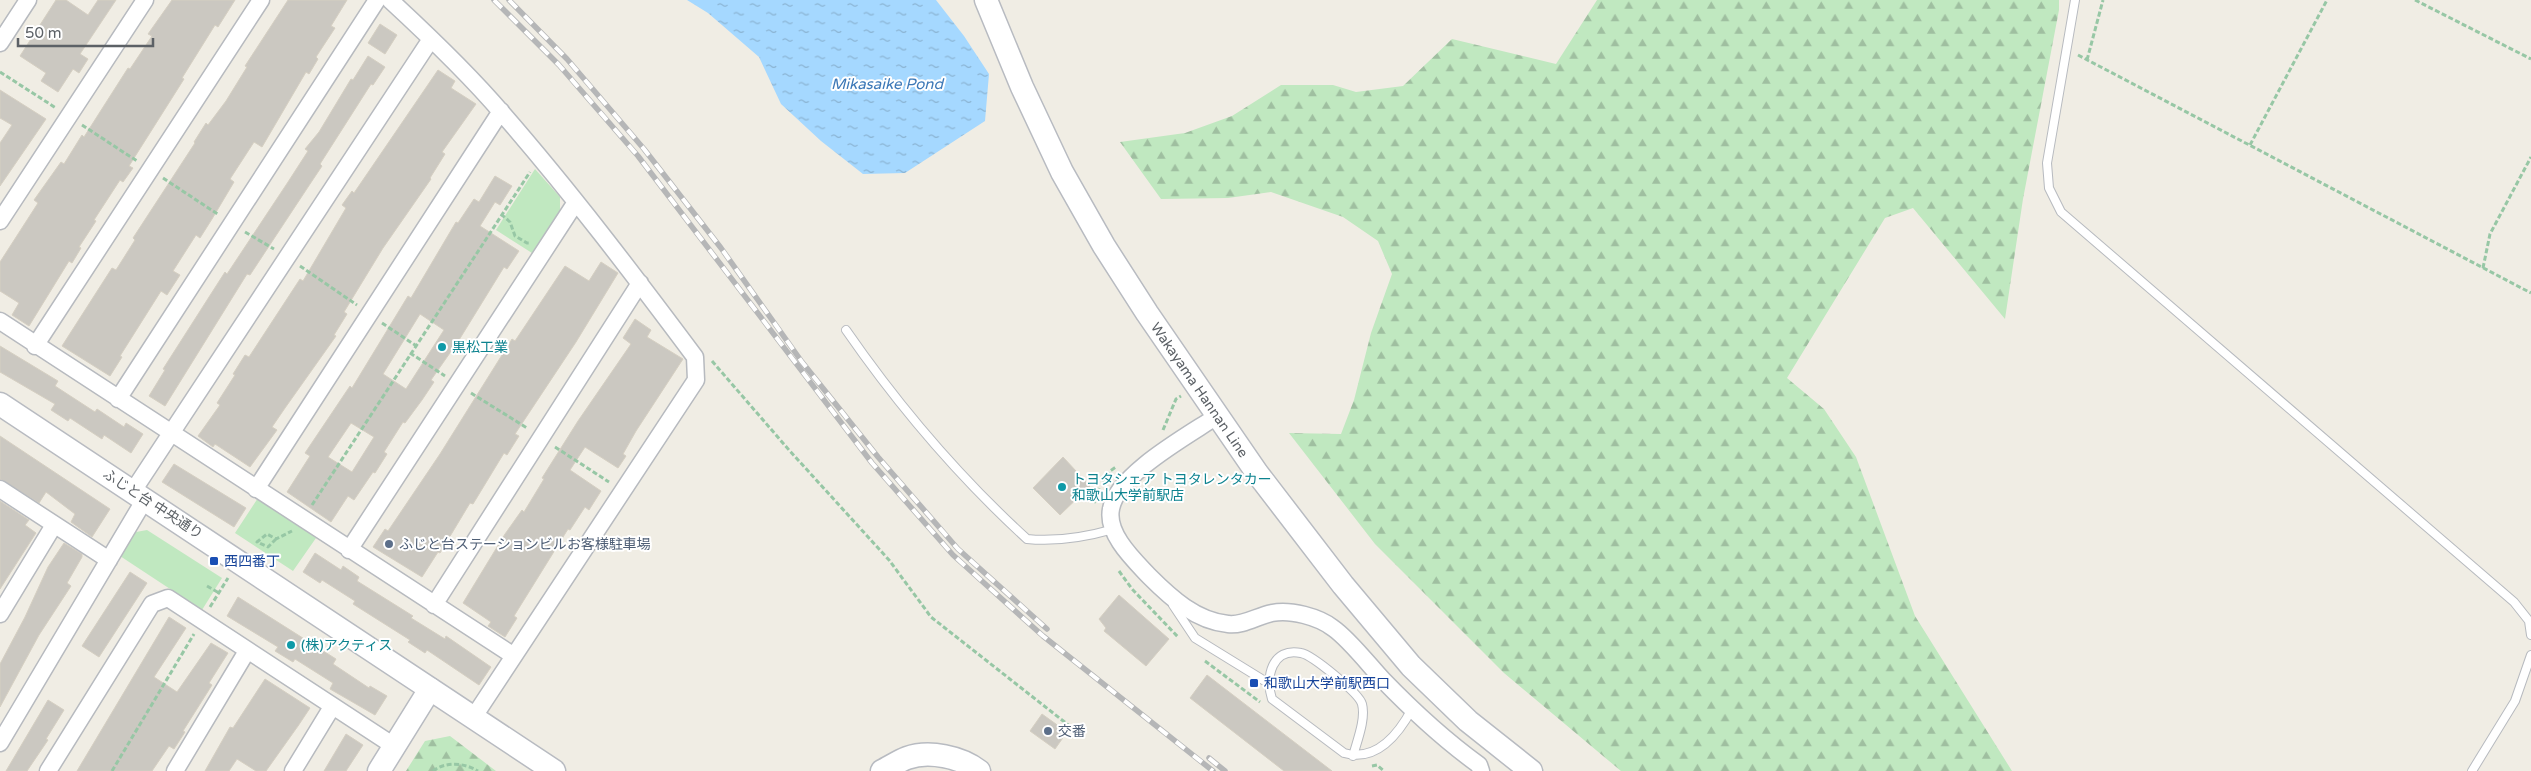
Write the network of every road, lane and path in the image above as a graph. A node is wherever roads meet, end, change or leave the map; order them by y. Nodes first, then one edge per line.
1 (28, 0) edge
2 (145, 0) edge
3 (261, 0) edge
4 (377, 0) edge
5 (390, 0) edge
6 (986, 0) edge
7 (2075, 0) edge
8 (2103, 0) edge
9 (2327, 0) edge
10 (2415, 0) edge
11 (431, 39) junction
12 (0, 42) edge
13 (2067, 50) junction
14 (2531, 59) edge
15 (2087, 60) junction
16 (0, 72) edge
17 (501, 111) junction
18 (70, 117) junction
19 (2250, 145) junction
20 (538, 156) junction
21 (2531, 157) edge
22 (149, 169) junction
23 (576, 202) junction
24 (501, 214) junction
25 (0, 221) edge
26 (231, 223) junction
27 (537, 245) dead end
28 (285, 257) junction
29 (2483, 268) junction
30 (640, 283) junction
31 (2531, 293) edge
32 (369, 314) junction
33 (0, 322) edge
34 (846, 330) dead end
35 (415, 344) junction
36 (35, 346) junction
37 (410, 353) junction
38 (712, 360) dead end
39 (457, 385) junction
40 (118, 399) junction
41 (0, 404) edge
42 (1218, 416) junction
43 (170, 433) junction
44 (540, 436) junction
45 (256, 488) junction
46 (0, 489) edge
47 (622, 490) junction
48 (139, 495) junction
49 (302, 519) junction
50 (54, 525) junction
51 (1114, 529) junction
52 (276, 539) junction
53 (349, 550) junction
54 (109, 560) junction
55 (230, 576) dead end
56 (208, 586) dead end
57 (1164, 591) junction
58 (219, 593) junction
59 (434, 605) junction
60 (0, 614) edge
61 (202, 620) junction
62 (2531, 635) edge
63 (247, 651) junction
64 (2531, 655) edge
65 (514, 656) junction
66 (1268, 683) junction
67 (430, 689) junction
68 (332, 707) junction
69 (1412, 709) junction
70 (473, 718) junction
71 (1076, 731) dead end
72 (0, 743) edge
73 (394, 746) junction
74 (1353, 756) junction
75 (1482, 769) edge
76 (48, 771) edge
77 (112, 771) edge
78 (175, 771) edge
79 (293, 771) edge
80 (379, 771) edge
81 (433, 771) edge
82 (478, 771) edge
83 (554, 771) edge
84 (882, 771) edge
85 (979, 771) edge
86 (1531, 771) edge
87 (2472, 771) edge

1 - 12 street
2 - 18 street
3 - 22 street
4 - 26 street
5 - 11 street
6 - 42 main road, Wakayama Hannan Line
7 - 13 lane
8 - 15 path
9 - 19 path
10 - 14 path
11 - 17 street
11 - 28 street
13 - 15 path
13 - 62 lane
15 - 19 path
16 - 18 path
17 - 20 street
17 - 32 street
18 - 22 path
18 - 25 street
19 - 29 path
20 - 23 street
20 - 24 path
21 - 29 path
22 - 26 path
22 - 36 street
23 - 30 street
23 - 39 street
24 - 27 path
24 - 35 path
26 - 28 path
26 - 40 street
28 - 32 path
28 - 43 street
29 - 31 path
30 - 44 street
30 - 47 street
32 - 35 path
32 - 45 street
33 - 36 street
34 - 51 lane
35 - 37 path
36 - 40 street
37 - 39 path
37 - 49 path
38 - 71 path
39 - 44 path
39 - 53 street
40 - 43 street
41 - 48 main road, ふじと台 中央通り
42 - 51 street
42 - 86 main road, Wakayama Hannan Line
43 - 45 street
43 - 48 street
44 - 47 path
44 - 59 street
45 - 49 street
46 - 50 street
47 - 65 street
48 - 54 street
48 - 67 main road, ふじと台 中央通り
49 - 52 path
49 - 53 street
50 - 54 street
50 - 60 street
51 - 57 street
52 - 52 path
53 - 59 street
54 - 72 street
55 - 58 path
56 - 58 path
57 - 66 lane
57 - 69 street
58 - 61 path
59 - 65 street
61 - 63 street
61 - 76 street
61 - 77 path
63 - 68 street
63 - 78 street
64 - 87 lane
65 - 70 street
66 - 74 lane
66 - 74 lane
67 - 70 main road, ふじと台 中央通り
67 - 73 main road
68 - 73 street
68 - 79 street
69 - 74 lane
69 - 75 street
70 - 83 main road, ふじと台 中央通り
73 - 80 main road
81 - 82 path
84 - 85 main road

